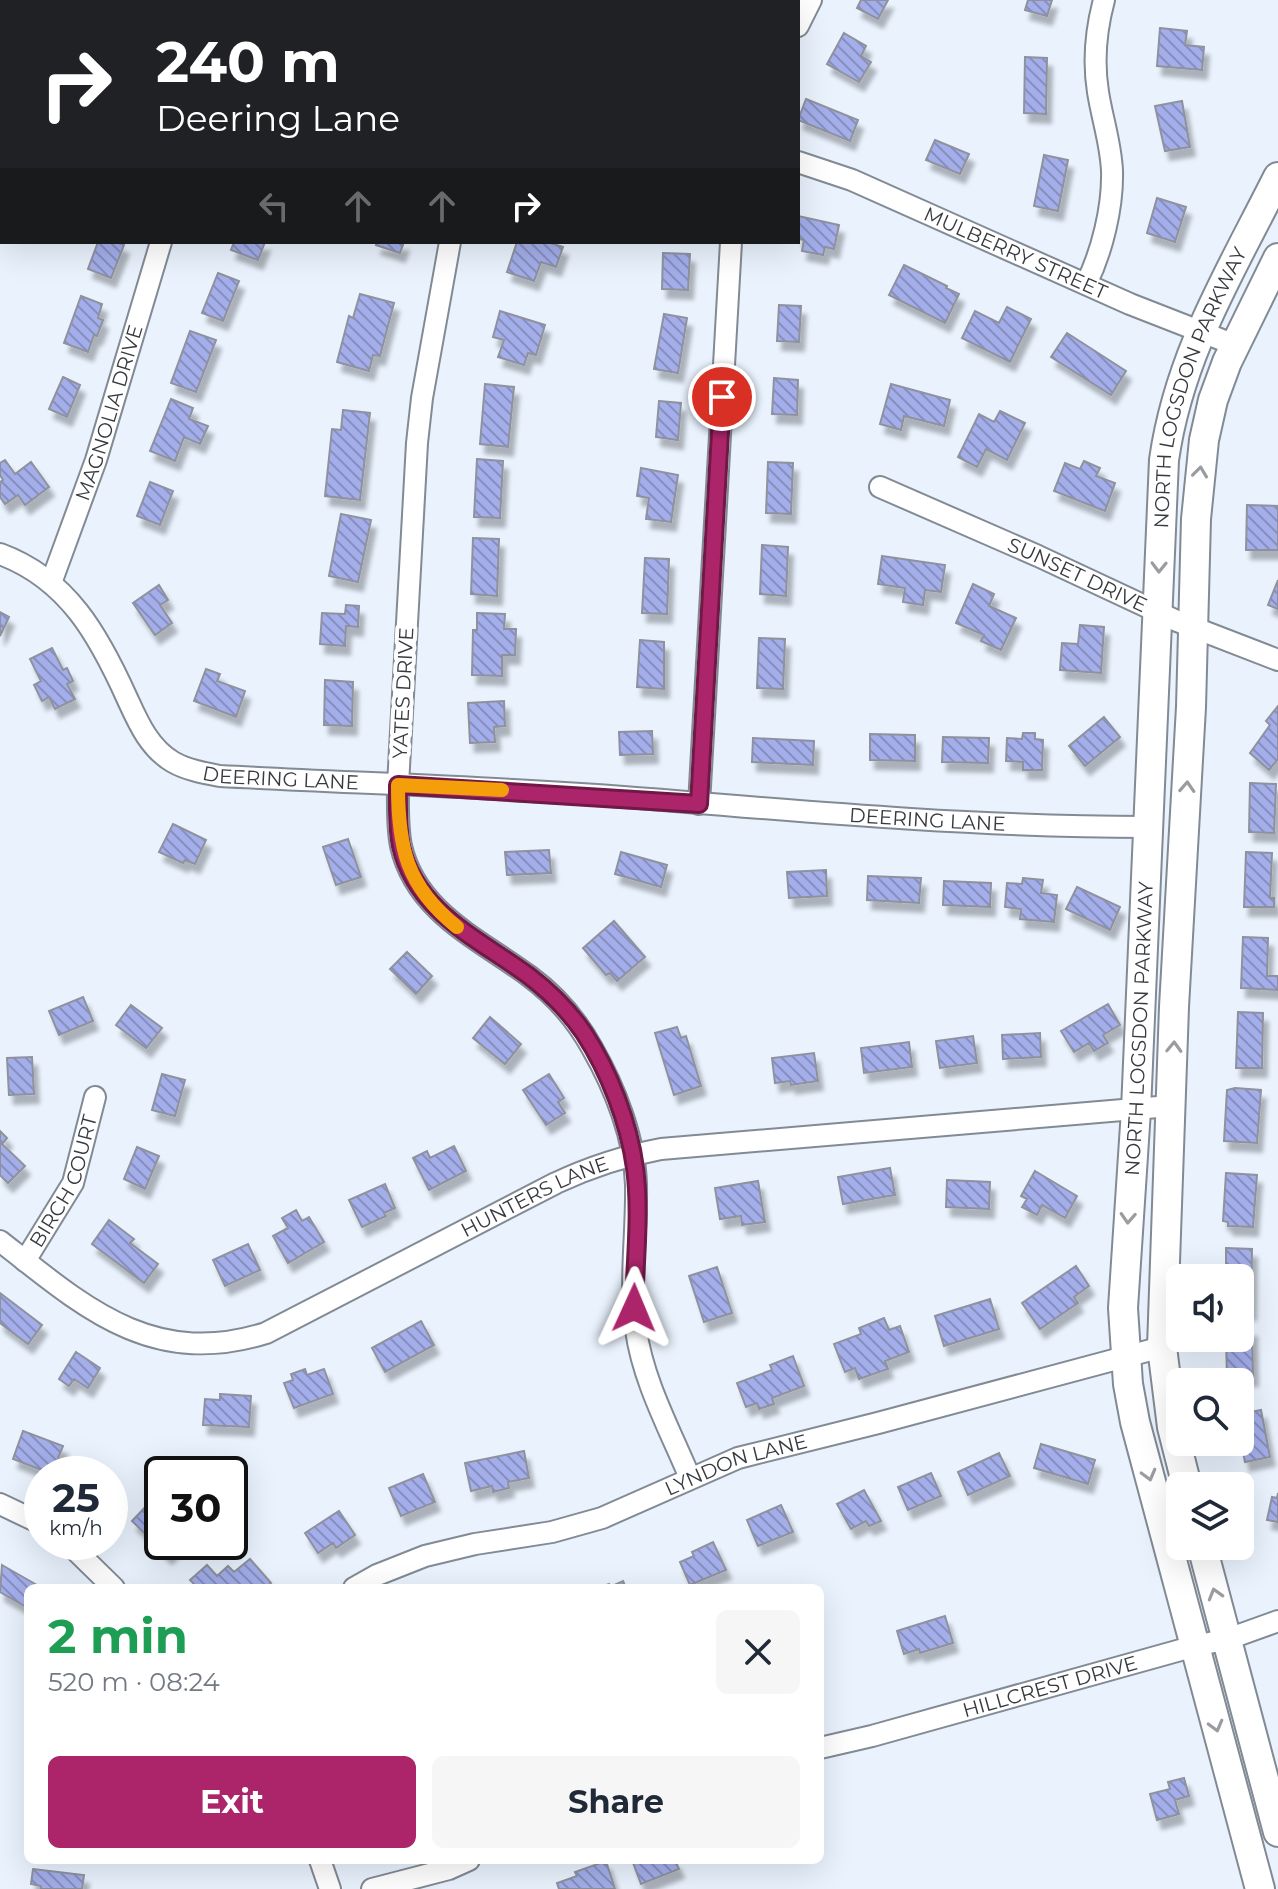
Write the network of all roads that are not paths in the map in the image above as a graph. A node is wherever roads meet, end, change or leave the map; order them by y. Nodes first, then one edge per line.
1 (811, 0) edge
2 (1104, 0) edge
3 (800, 22) edge
4 (800, 163) edge
5 (1278, 177) edge
6 (160, 244) edge
7 (450, 244) edge
8 (731, 244) edge
9 (1278, 258) edge
10 (1086, 284) junction
11 (1200, 329) junction
12 (1235, 345) junction
13 (880, 487) dead end
14 (0, 554) edge
15 (51, 583) junction
16 (1158, 612) junction
17 (1193, 625) junction
18 (1278, 660) edge
19 (398, 785) junction
20 (699, 804) junction
21 (1147, 827) junction
22 (95, 1097) dead end
23 (1170, 1106) junction
24 (1136, 1110) junction
25 (632, 1154) junction
26 (0, 1241) edge
27 (25, 1261) junction
28 (1162, 1347) junction
29 (1125, 1356) junction
30 (1183, 1472) edge
31 (690, 1478) junction
32 (0, 1504) edge
33 (24, 1515) edge
34 (85, 1560) edge
35 (1206, 1560) edge
36 (110, 1584) edge
37 (361, 1584) edge
38 (1278, 1621) edge
39 (1228, 1639) junction
40 (1195, 1646) junction
41 (824, 1747) edge
42 (1278, 1832) edge
43 (321, 1864) edge
44 (460, 1864) edge
45 (330, 1889) edge
46 (372, 1889) edge
47 (1260, 1889) edge

1 - 3 street
2 - 10 street
4 - 10 street, MULBERRY STREET
5 - 11 main road, NORTH LOGSDON PARKWAY
6 - 15 street, MAGNOLIA DRIVE
7 - 19 street, YATES DRIVE
8 - 20 street
9 - 12 main road, NORTH LOGSDON PARKWAY
10 - 11 street, MULBERRY STREET
11 - 12 street, MULBERRY STREET
11 -> 16 main road, NORTH LOGSDON PARKWAY
17 -> 12 main road, NORTH LOGSDON PARKWAY
13 - 16 street, SUNSET DRIVE
14 - 15 street, DEERING LANE
15 - 19 street, DEERING LANE
16 - 17 street, SUNSET DRIVE
16 - 21 main road, NORTH LOGSDON PARKWAY
17 - 18 street, SUNSET DRIVE
23 -> 17 main road, NORTH LOGSDON PARKWAY
19 - 20 street, DEERING LANE
19 - 25 street, YATES DRIVE
20 - 21 street, DEERING LANE
21 - 24 main road, NORTH LOGSDON PARKWAY
22 - 27 street, BIRCH COURT
23 - 24 street, HUNTERS LANE
23 - 28 main road, NORTH LOGSDON PARKWAY
24 - 25 street, HUNTERS LANE
24 -> 29 main road, NORTH LOGSDON PARKWAY
25 - 27 street, HUNTERS LANE
25 - 31 street, YATES DRIVE
26 - 27 street, HUNTERS LANE
28 - 29 street, LYNDON LANE
28 - 30 main road, NORTH LOGSDON PARKWAY
29 - 31 street, LYNDON LANE
29 -> 40 main road, NORTH LOGSDON PARKWAY
31 - 37 street, LYNDON LANE
32 - 33 street
34 - 36 street
39 -> 35 main road
38 - 39 street, HILLCREST DRIVE
39 - 40 street, HILLCREST DRIVE
39 - 42 main road
40 - 41 street, HILLCREST DRIVE
40 -> 47 main road, NORTH LOGSDON PARKWAY
43 - 45 street
44 - 46 street

